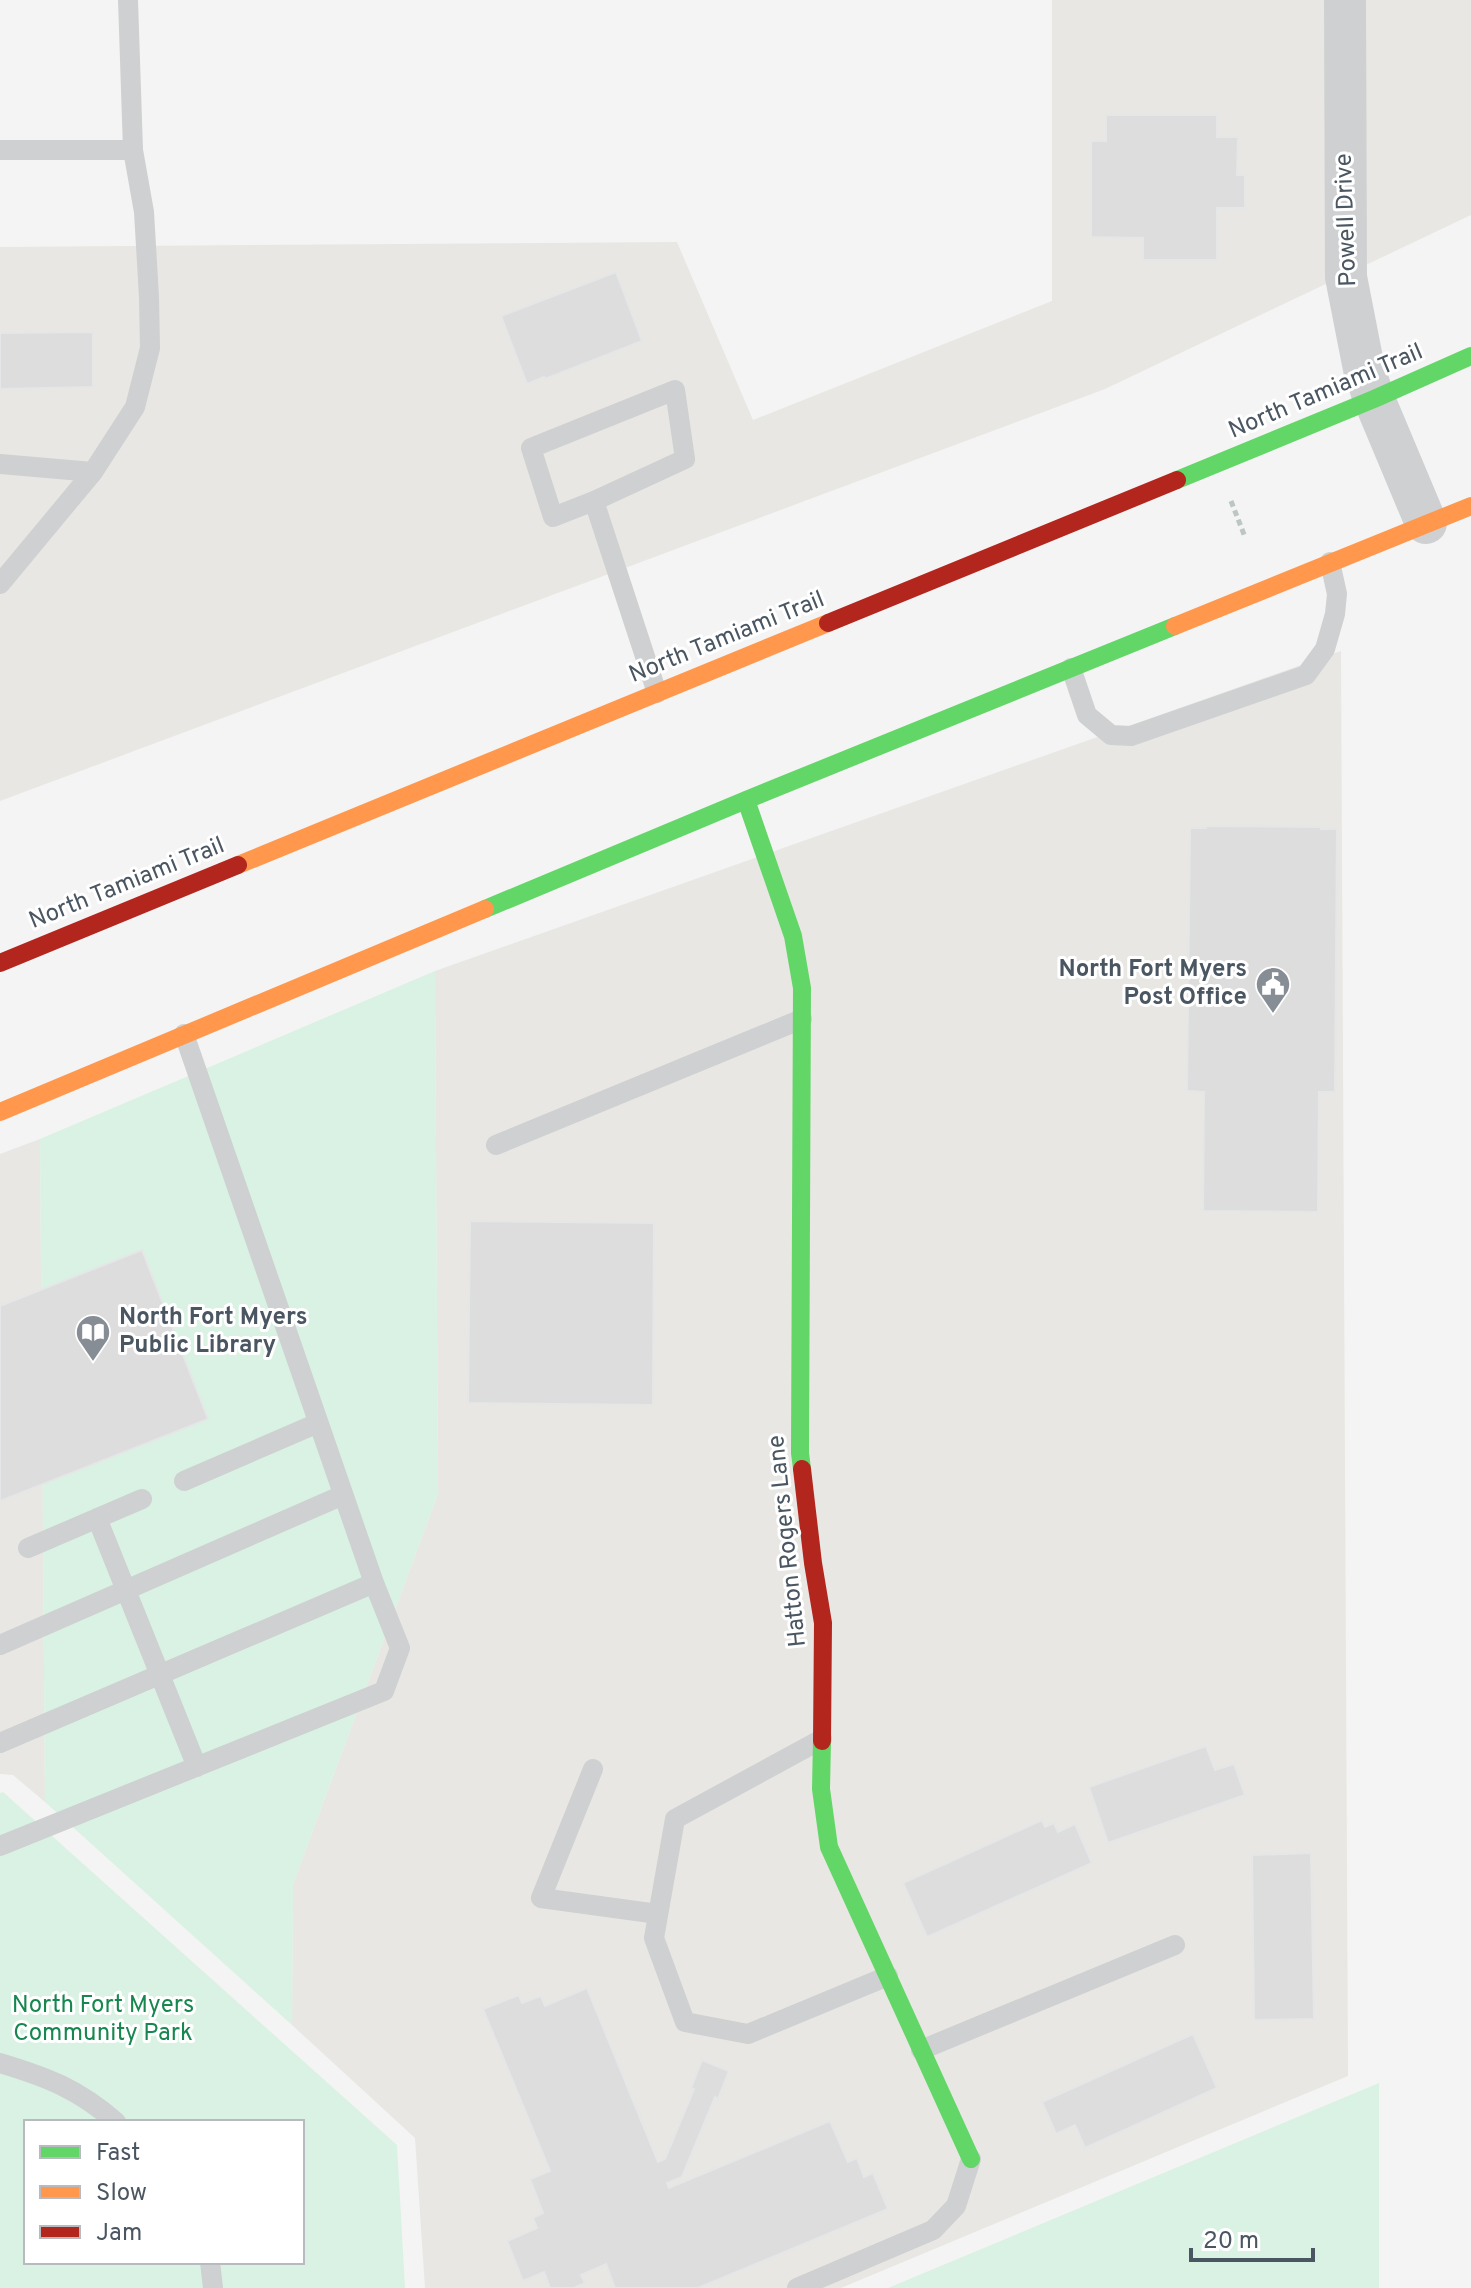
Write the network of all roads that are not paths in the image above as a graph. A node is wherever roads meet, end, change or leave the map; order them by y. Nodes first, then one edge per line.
1 (128, 0) edge
2 (1345, 0) edge
3 (0, 150) edge
4 (133, 150) junction
5 (1471, 356) edge
6 (1374, 399) junction
7 (0, 464) edge
8 (93, 472) junction
9 (594, 501) junction
10 (1471, 506) edge
11 (1426, 523) junction
12 (1330, 562) junction
13 (0, 584) edge
14 (1071, 668) junction
15 (657, 693) junction
16 (746, 800) junction
17 (0, 963) edge
18 (802, 1019) junction
19 (184, 1034) junction
20 (0, 1112) edge
21 (496, 1145) dead end
22 (318, 1423) junction
23 (184, 1481) dead end
24 (343, 1495) junction
25 (142, 1499) dead end
26 (97, 1518) junction
27 (28, 1548) dead end
28 (374, 1583) junction
29 (127, 1590) junction
30 (0, 1645) edge
31 (160, 1674) junction
32 (822, 1739) junction
33 (0, 1743) edge
34 (197, 1767) junction
35 (593, 1769) dead end
36 (0, 1846) edge
37 (658, 1914) junction
38 (1175, 1945) dead end
39 (888, 1976) junction
40 (921, 2050) junction
41 (0, 2063) edge
42 (114, 2120) edge
43 (971, 2159) joint
44 (210, 2264) edge
45 (213, 2288) edge
46 (797, 2288) edge

1 - 4 lane
2 - 6 street, Powell Drive
3 - 4 lane
4 - 8 lane
5 - 6 main road, North Tamiami Trail
6 - 11 street, Powell Drive
6 - 15 main road, North Tamiami Trail
7 - 8 lane
8 - 13 lane
9 - 9 lane
9 - 15 lane
10 - 11 main road
11 - 12 main road
12 - 14 main road
12 - 14 lane
14 - 16 main road
15 - 17 main road, North Tamiami Trail
16 - 18 main road, Hatton Rogers Lane
16 - 19 main road
18 - 21 lane
18 - 32 main road, Hatton Rogers Lane
19 - 20 main road
19 - 22 lane
22 - 23 lane
22 - 24 lane
24 - 28 lane
24 - 29 lane
25 - 26 lane
26 - 27 lane
26 - 29 lane
28 - 31 lane
28 - 34 lane
29 - 30 lane
29 - 31 lane
31 - 33 lane
31 - 34 lane
32 - 37 lane
32 - 39 main road, Hatton Rogers Lane
34 - 36 lane
35 - 37 lane
37 - 39 lane
38 - 40 lane
39 - 40 main road, Hatton Rogers Lane
40 - 43 main road, Hatton Rogers Lane
41 - 42 lane
43 - 46 lane
44 - 45 lane

